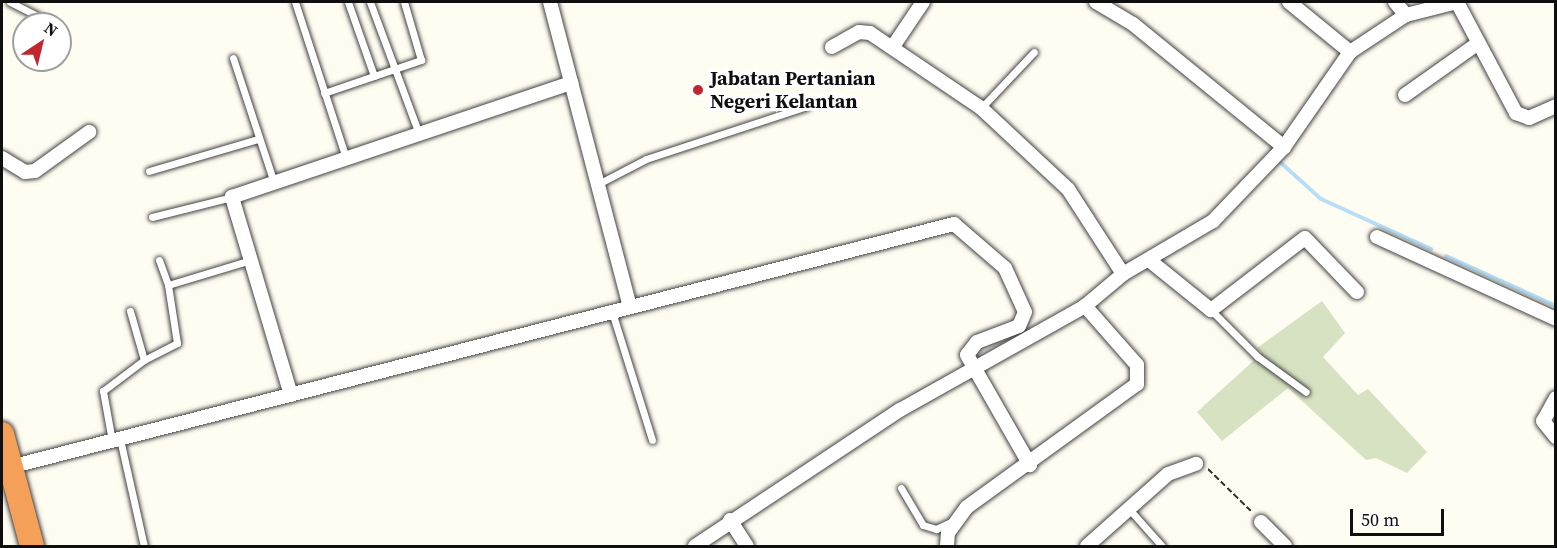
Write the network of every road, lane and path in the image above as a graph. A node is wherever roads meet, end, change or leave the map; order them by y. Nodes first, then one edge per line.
1 (10, 2) edge
2 (295, 2) edge
3 (348, 2) edge
4 (370, 2) edge
5 (404, 2) edge
6 (550, 2) edge
7 (923, 2) edge
8 (1096, 2) edge
9 (1289, 2) edge
10 (1395, 2) edge
11 (1457, 2) edge
12 (30, 12) edge
13 (1406, 15) junction
14 (1477, 44) junction
15 (894, 45) junction
16 (832, 47) dead end
17 (1034, 52) dead end
18 (1350, 52) junction
19 (233, 58) dead end
20 (397, 71) junction
21 (374, 76) junction
22 (571, 83) junction
23 (324, 93) junction
24 (1405, 95) dead end
25 (807, 106) dead end
26 (1556, 106) edge
27 (981, 108) junction
28 (88, 132) dead end
29 (419, 134) junction
30 (258, 139) junction
31 (1284, 147) junction
32 (2, 158) edge
33 (346, 159) junction
34 (149, 171) dead end
35 (274, 183) junction
36 (598, 184) junction
37 (232, 197) junction
38 (152, 217) dead end
39 (1377, 237) dead end
40 (159, 260) dead end
41 (251, 260) junction
42 (1149, 260) junction
43 (1124, 274) junction
44 (168, 285) junction
45 (1357, 292) dead end
46 (1085, 306) junction
47 (630, 307) junction
48 (1211, 310) junction
49 (130, 311) dead end
50 (612, 312) junction
51 (1556, 319) edge
52 (144, 360) junction
53 (973, 372) junction
54 (1306, 392) dead end
55 (291, 394) junction
56 (1556, 398) edge
57 (2, 435) edge
58 (1556, 437) edge
59 (116, 440) junction
60 (652, 441) dead end
61 (1196, 464) joint
62 (1030, 465) junction
63 (10, 467) junction
64 (901, 488) dead end
65 (2, 496) edge
66 (1129, 509) junction
67 (729, 520) junction
68 (955, 520) junction
69 (1261, 522) joint
70 (15, 546) edge
71 (32, 546) edge
72 (144, 546) edge
73 (695, 546) edge
74 (747, 546) edge
75 (947, 546) edge
76 (1087, 546) edge
77 (1162, 546) edge
78 (1285, 546) edge

1 - 12 lane
2 - 23 lane
3 - 21 lane
4 - 20 lane
5 - 20 lane
6 - 22 street
7 - 15 street
8 - 31 street
9 - 18 street
10 - 13 street
11 - 13 street
11 - 14 street
13 - 18 street
14 - 24 street
14 - 26 street
15 - 16 street
15 - 27 street
17 - 27 lane
18 - 31 street
19 - 30 lane
20 - 21 lane
20 - 29 lane
21 - 23 lane
22 - 29 street
22 - 36 street
23 - 33 lane
25 - 36 lane
27 - 43 street
28 - 32 street
29 - 33 street
30 - 34 lane
30 - 35 lane
31 - 42 street
33 - 35 street
35 - 37 street
36 - 47 street
37 - 38 lane
37 - 41 street
39 - 51 street
40 - 44 lane
41 - 44 lane
41 - 55 street
42 - 43 street
42 - 48 street
43 - 46 street
44 - 52 lane
45 - 48 street
46 - 53 street
46 - 62 street
47 - 50 street
47 - 53 street
48 - 54 lane
49 - 52 lane
50 - 55 street
50 - 60 lane
52 - 59 lane
53 - 62 street
53 - 67 street
55 - 59 street
56 - 58 street
57 - 63 highway
59 - 63 street
59 - 72 lane
61 - 66 street
61 - 69 path
62 - 68 street
63 - 71 highway
64 - 68 lane
65 - 70 highway
66 - 76 street
66 - 77 lane
67 - 73 street
67 - 74 street
68 - 75 street
69 - 78 street

